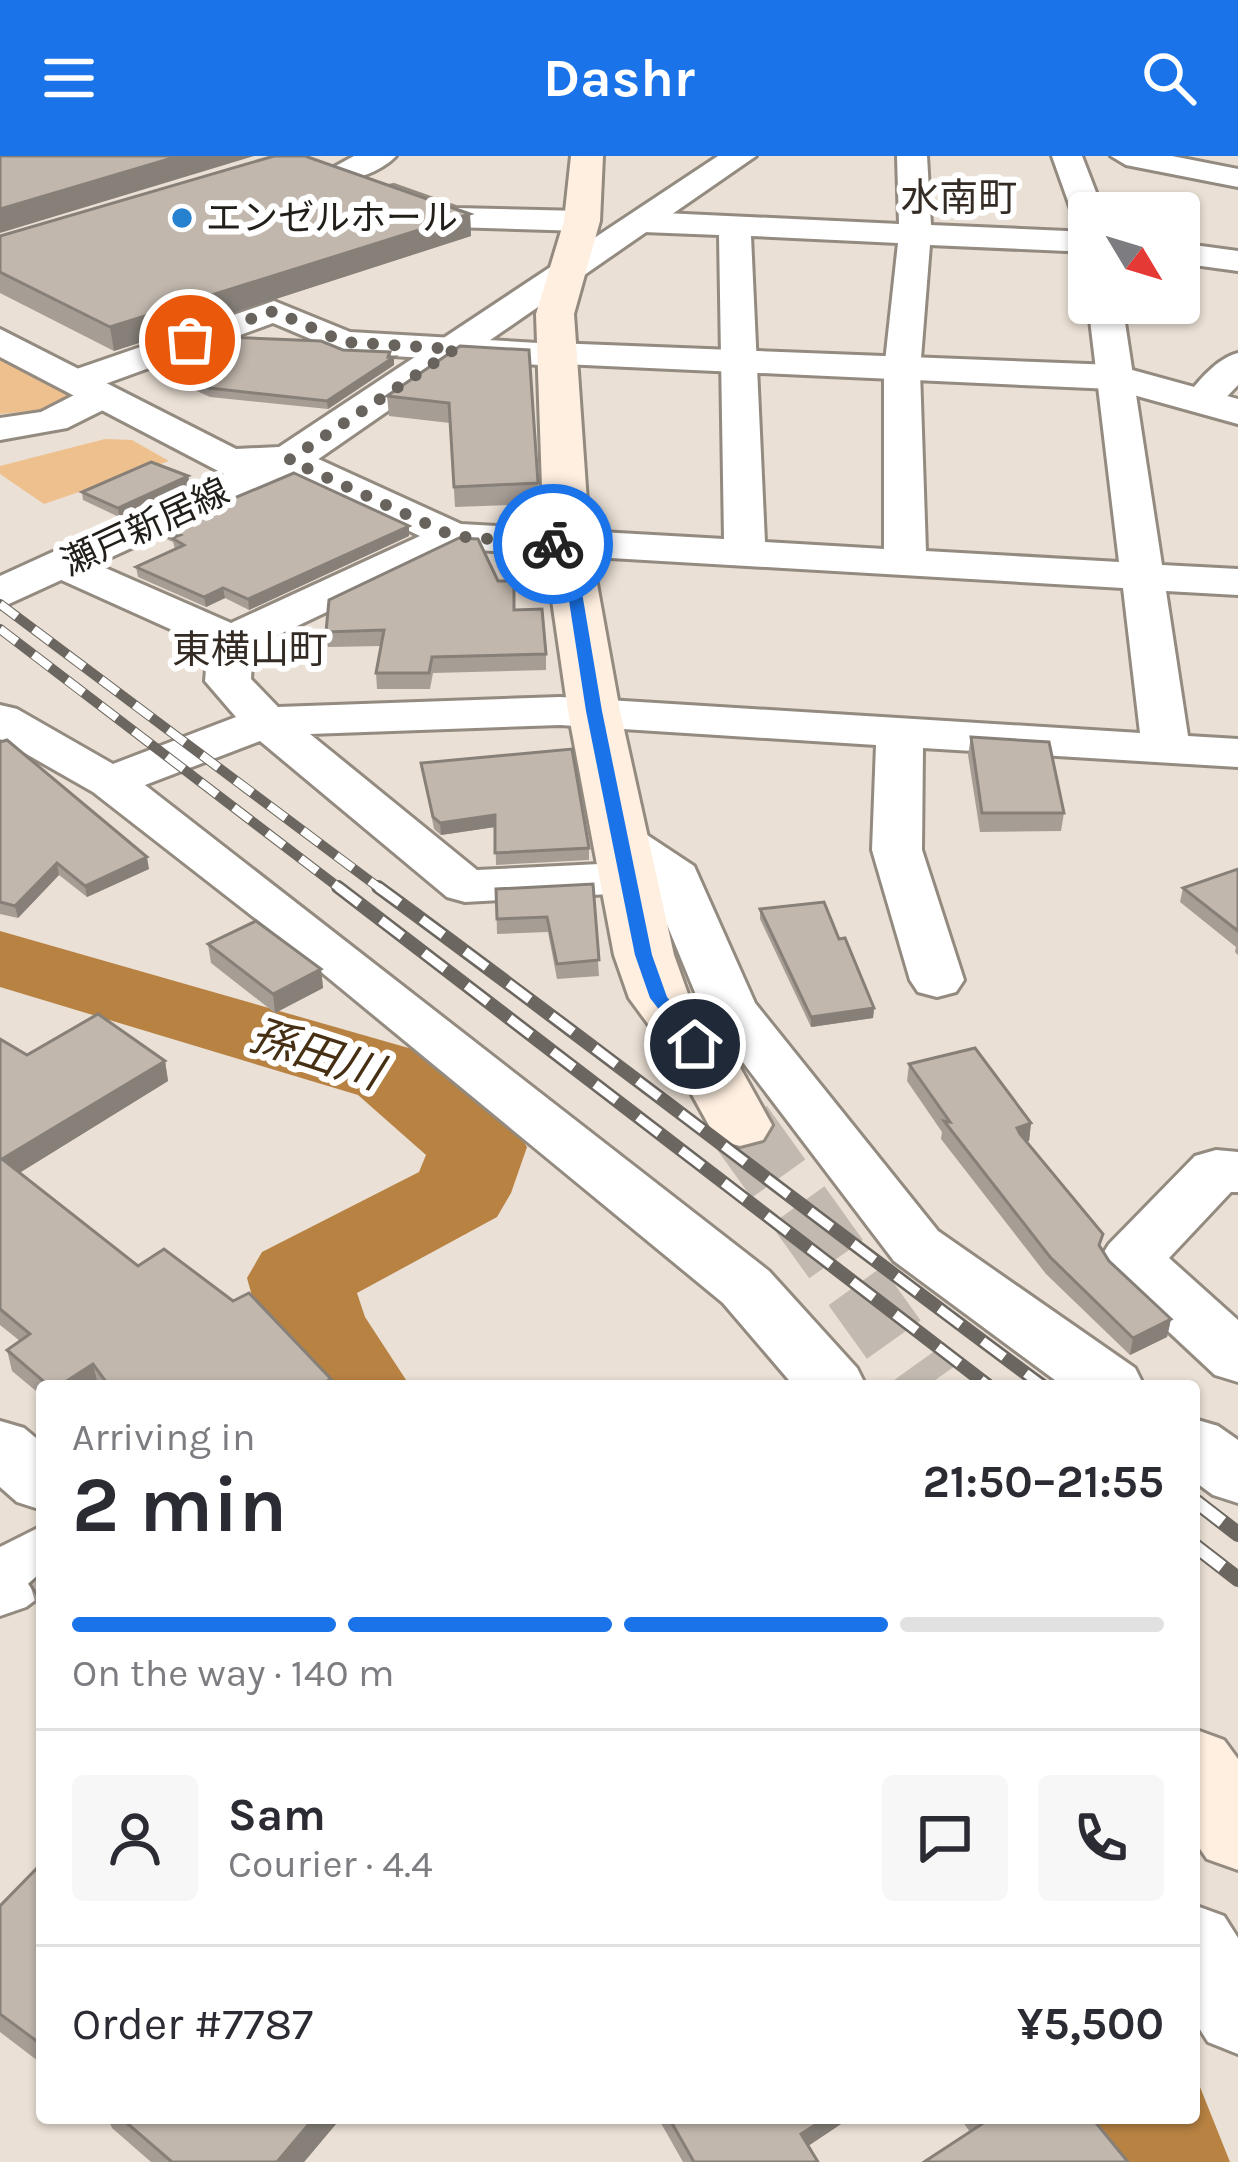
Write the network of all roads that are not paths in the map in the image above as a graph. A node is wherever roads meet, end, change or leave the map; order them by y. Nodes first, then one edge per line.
1 (381, 156) edge
2 (587, 156) edge
3 (740, 156) edge
4 (912, 156) edge
5 (1067, 156) edge
6 (1126, 156) edge
7 (1238, 178) edge
8 (1080, 192) edge
9 (582, 221) junction
10 (643, 222) junction
11 (735, 227) junction
12 (915, 234) junction
13 (1068, 241) edge
14 (1200, 256) edge
15 (1238, 261) edge
16 (565, 275) junction
17 (1108, 324) edge
18 (0, 340) edge
19 (455, 349) junction
20 (555, 355) junction
21 (736, 362) junction
22 (1238, 364) edge
23 (902, 371) junction
24 (1114, 377) junction
25 (90, 388) junction
26 (1221, 406) edge
27 (0, 429) edge
28 (289, 460) junction
29 (453, 536) junction
30 (567, 545) junction
31 (745, 554) junction
32 (63, 565) junction
33 (905, 565) junction
34 (1140, 576) junction
35 (1238, 582) edge
36 (0, 594) edge
37 (231, 640) junction
38 (594, 711) junction
39 (266, 722) junction
40 (4, 724) edge
41 (900, 731) junction
42 (1166, 749) junction
43 (1238, 753) edge
44 (110, 782) junction
45 (626, 860) junction
46 (937, 980) dead end
47 (740, 1125) tunnel mouth
48 (1238, 1172) edge
49 (1238, 1358) edge
50 (828, 1380) edge
51 (1104, 1380) edge
52 (0, 1447) edge
53 (1200, 1449) edge
54 (1238, 1476) edge
55 (36, 1478) edge
56 (36, 1559) edge
57 (0, 1586) edge
58 (1200, 1777) edge
59 (1238, 1832) edge
60 (1200, 1954) edge
61 (1238, 2013) edge

1 - 9 street
2 - 9 main road
3 - 10 street, 瀬戸新居線
4 - 12 street
5 - 8 street
6 - 7 street
9 - 16 main road
10 - 11 street
10 - 16 street, 瀬戸新居線
11 - 12 street
11 - 21 street
12 - 13 street
12 - 23 street
14 - 15 street
16 - 19 street, 瀬戸新居線
16 - 20 main road
17 - 24 street
18 - 25 street
19 - 20 street
19 - 25 street
19 - 28 street, 瀬戸新居線
20 - 21 street
20 - 30 main road
21 - 23 street
21 - 31 street
22 - 26 street
23 - 24 street
23 - 33 street
24 - 26 street
24 - 34 street
25 - 27 street
25 - 28 street
28 - 29 street
28 - 32 street, 瀬戸新居線
29 - 30 street
29 - 37 street
30 - 31 street
30 - 38 main road
31 - 33 street
32 - 36 street, 瀬戸新居線
32 - 37 street
33 - 34 street
34 - 35 street
34 - 42 street
37 - 39 street
38 - 39 street
38 - 41 street
38 - 45 main road
39 - 44 street
39 - 45 street
40 - 44 street
41 - 42 street
41 - 46 street
42 - 43 street
44 - 50 street
45 - 47 main road
45 - 51 street
48 - 49 street
52 - 55 street
53 - 54 street
56 - 57 street
58 - 59 main road
60 - 61 street

